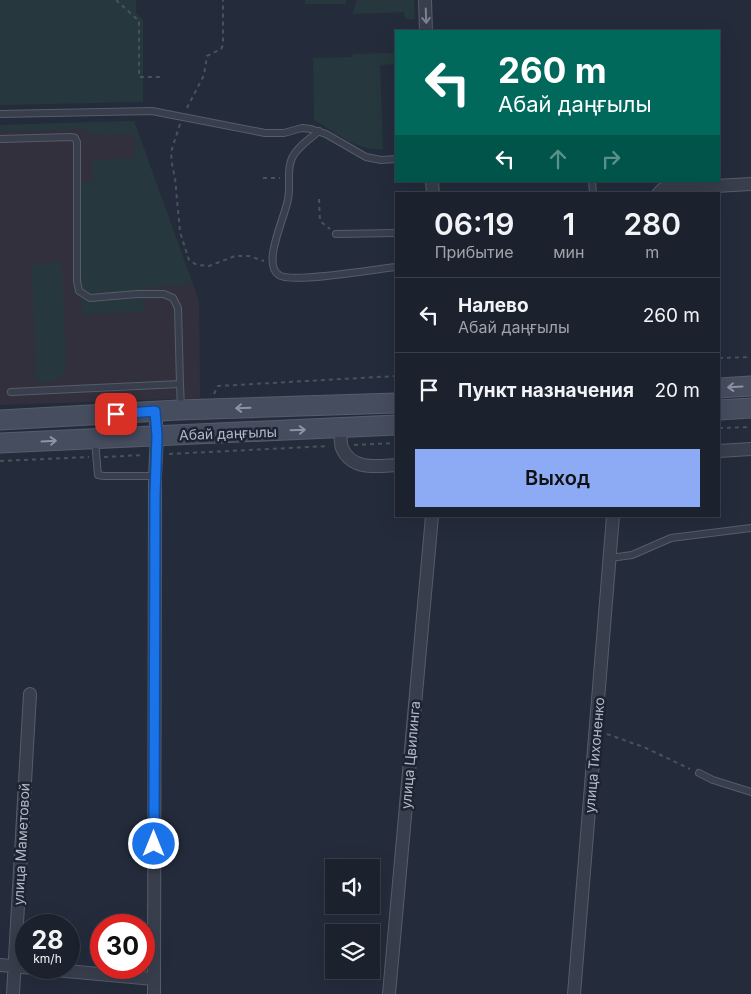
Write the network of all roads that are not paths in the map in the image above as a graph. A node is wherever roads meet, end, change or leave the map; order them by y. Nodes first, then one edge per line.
1 (425, 0) edge
2 (426, 30) edge
3 (0, 114) edge
4 (319, 131) junction
5 (0, 139) edge
6 (395, 159) edge
7 (751, 184) edge
8 (660, 192) edge
9 (395, 233) edge
10 (336, 234) road end
11 (395, 267) edge
12 (180, 384) junction
13 (751, 386) edge
14 (720, 388) edge
15 (11, 392) dead end
16 (395, 403) edge
17 (751, 408) edge
18 (181, 410) junction
19 (720, 410) edge
20 (155, 411) junction
21 (0, 420) edge
22 (395, 425) edge
23 (341, 437) junction
24 (0, 444) edge
25 (156, 445) junction
26 (95, 448) junction
27 (751, 449) edge
28 (720, 451) edge
29 (395, 466) edge
30 (155, 476) junction
31 (432, 517) edge
32 (614, 517) edge
33 (751, 528) edge
34 (610, 558) junction
35 (30, 694) dead end
36 (699, 773) road end
37 (751, 792) edge
38 (154, 914) edge
39 (0, 965) edge
40 (14, 966) junction
41 (90, 973) edge
42 (154, 979) edge
43 (13, 994) edge
44 (154, 994) edge
45 (389, 994) edge
46 (574, 994) edge

1 -> 2 street
3 - 4 lane
4 - 6 lane
4 - 11 lane
5 - 12 lane
7 - 8 street
9 - 10 lane
12 - 15 lane
12 - 18 lane
13 -> 14 street
16 -> 18 street, Абай даңғылы
17 - 19 street
18 - 20 street, Абай даңғылы
20 - 21 street, Абай даңғылы
20 - 25 street
22 - 23 street, Абай даңғылы
25 -> 23 street, Абай даңғылы
23 - 29 street
24 -> 26 street, Абай даңғылы
25 - 26 street, Абай даңғылы
25 - 30 street
26 - 30 lane
27 - 28 street
30 - 38 street
31 - 45 street, улица Цвилинга
32 - 34 street, улица Тихоненко
33 - 34 lane
34 - 46 street, улица Тихоненко
35 - 40 street, улица Маметовой
36 - 37 lane
39 - 40 street
40 - 41 street
40 - 43 street, улица Маметовой
42 - 44 street

